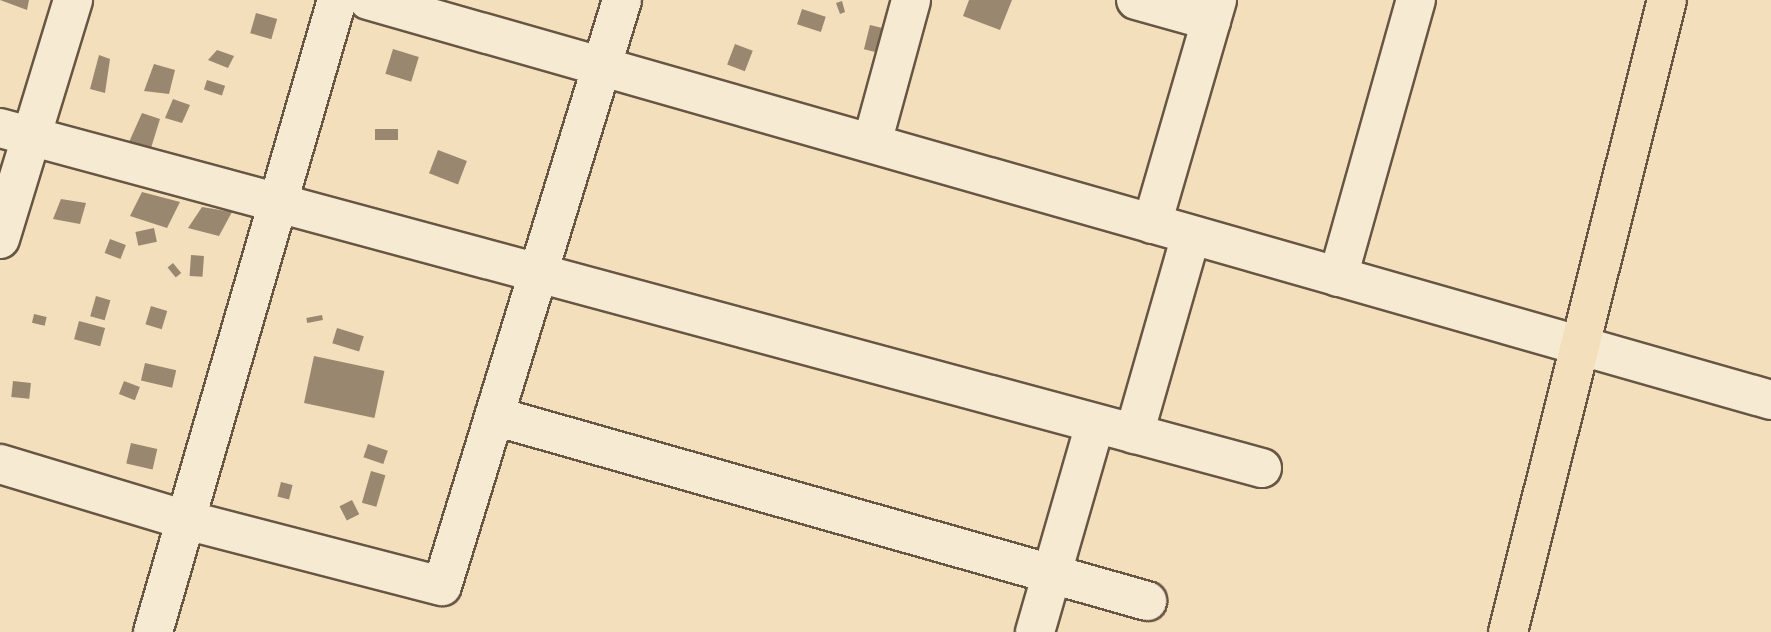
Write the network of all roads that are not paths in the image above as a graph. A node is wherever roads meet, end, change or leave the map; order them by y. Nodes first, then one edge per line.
1 (72, 0) edge
2 (337, 0) edge
3 (368, 0) edge
4 (622, 0) edge
5 (911, 0) edge
6 (1136, 0) edge
7 (1416, 0) edge
8 (1667, 0) edge
9 (1214, 10) edge
10 (601, 67) junction
11 (15, 133) edge
12 (872, 143) junction
13 (279, 200) junction
14 (1152, 224) junction
15 (1191, 235) junction
16 (0, 239) edge
17 (538, 271) junction
18 (1338, 277) junction
19 (1578, 345) junction
20 (1771, 400) edge
21 (494, 416) junction
22 (1095, 424) junction
23 (1134, 434) junction
24 (0, 464) edge
25 (1262, 468) dead end
26 (186, 520) junction
27 (1049, 576) junction
28 (1147, 601) dead end
29 (153, 632) edge
30 (1035, 632) edge
31 (1508, 632) edge

1 - 11 street
2 - 13 street
3 - 10 street
4 - 10 street
5 - 12 street
6 - 9 street
7 - 18 street
8 - 19 main road
9 - 14 street
10 - 12 street
10 - 17 street
11 - 13 street
11 - 16 street
12 - 14 street
13 - 17 street
13 - 26 street
14 - 15 street
15 - 18 street
15 - 23 street
17 - 21 street
17 - 22 street
18 - 19 street
19 - 20 street
19 - 31 main road
21 - 26 street
21 - 27 street
22 - 23 street
22 - 27 street
23 - 25 street
24 - 26 street
26 - 29 street
27 - 28 street
27 - 30 street

